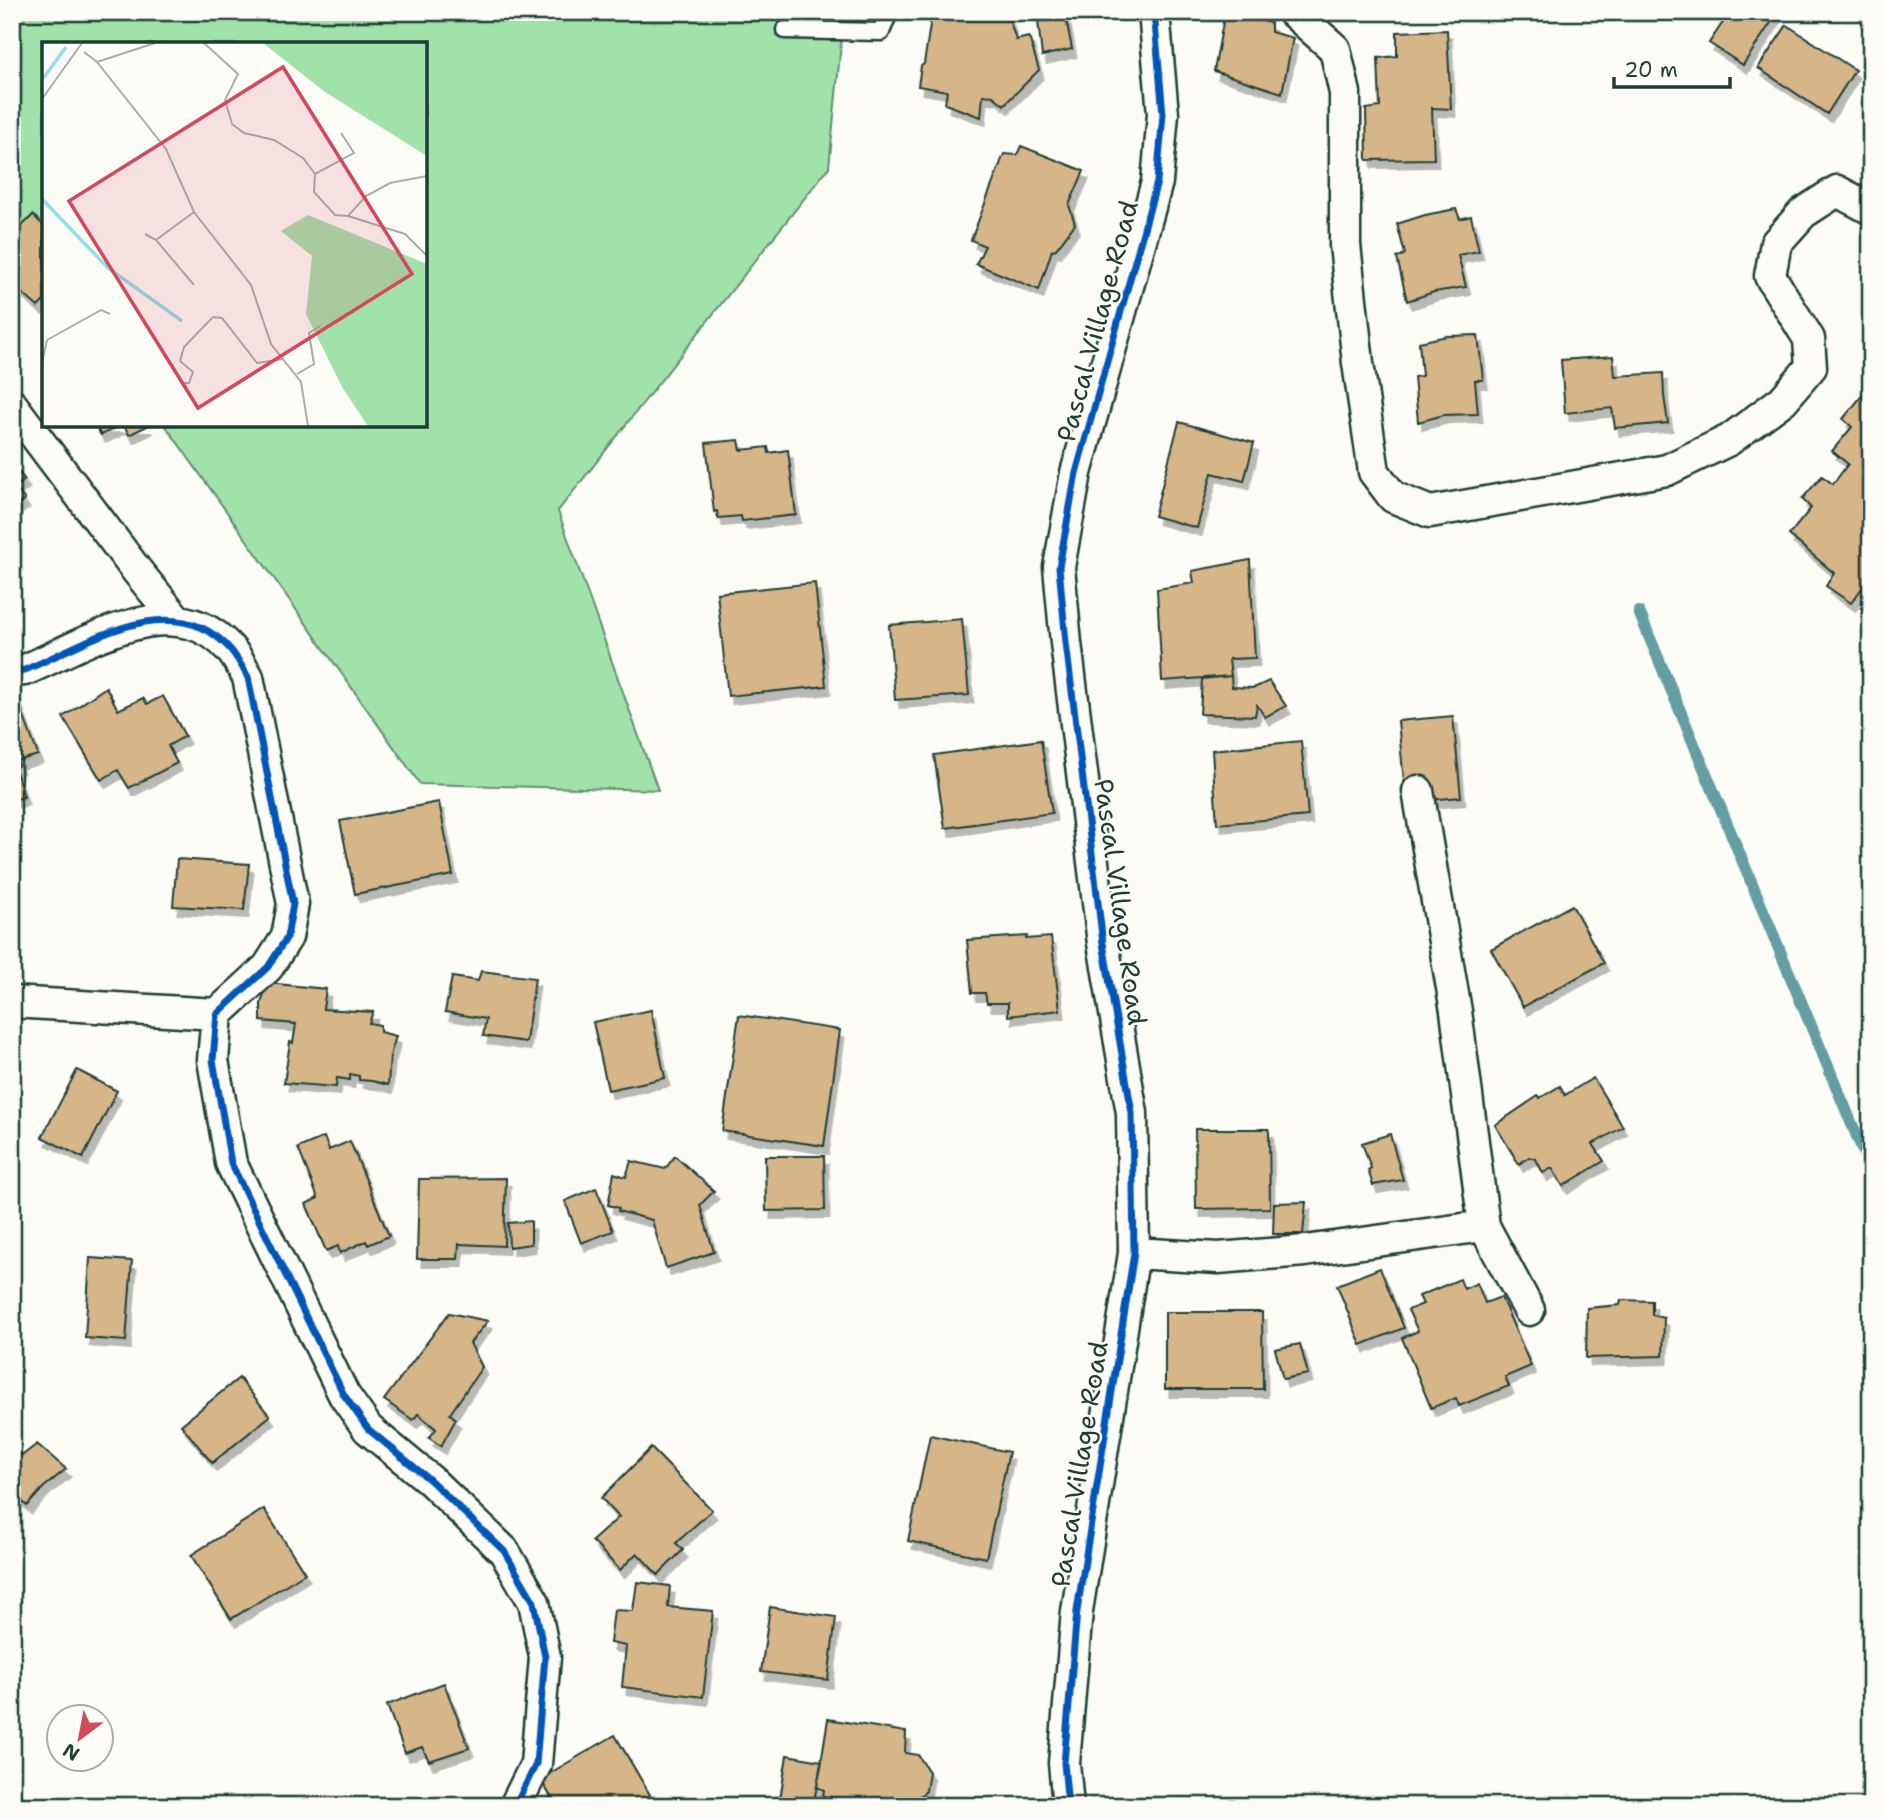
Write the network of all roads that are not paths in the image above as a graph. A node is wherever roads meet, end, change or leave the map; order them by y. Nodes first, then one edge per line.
1 (889, 12) edge
2 (1154, 12) edge
3 (1293, 12) edge
4 (785, 30) dead end
5 (1871, 209) edge
6 (12, 405) edge
7 (177, 620) junction
8 (12, 671) edge
9 (1418, 791) dead end
10 (12, 1002) edge
11 (217, 1014) junction
12 (1484, 1226) junction
13 (1133, 1253) junction
14 (1529, 1310) dead end
15 (514, 1806) edge
16 (1068, 1806) edge

1 - 4 lane
2 - 13 street, Pascal Village Road
3 - 5 street
6 - 7 street
7 - 8 street
7 - 11 street
9 - 12 street
10 - 11 street
11 - 15 street
12 - 13 street
12 - 14 street
13 - 16 street, Pascal Village Road

